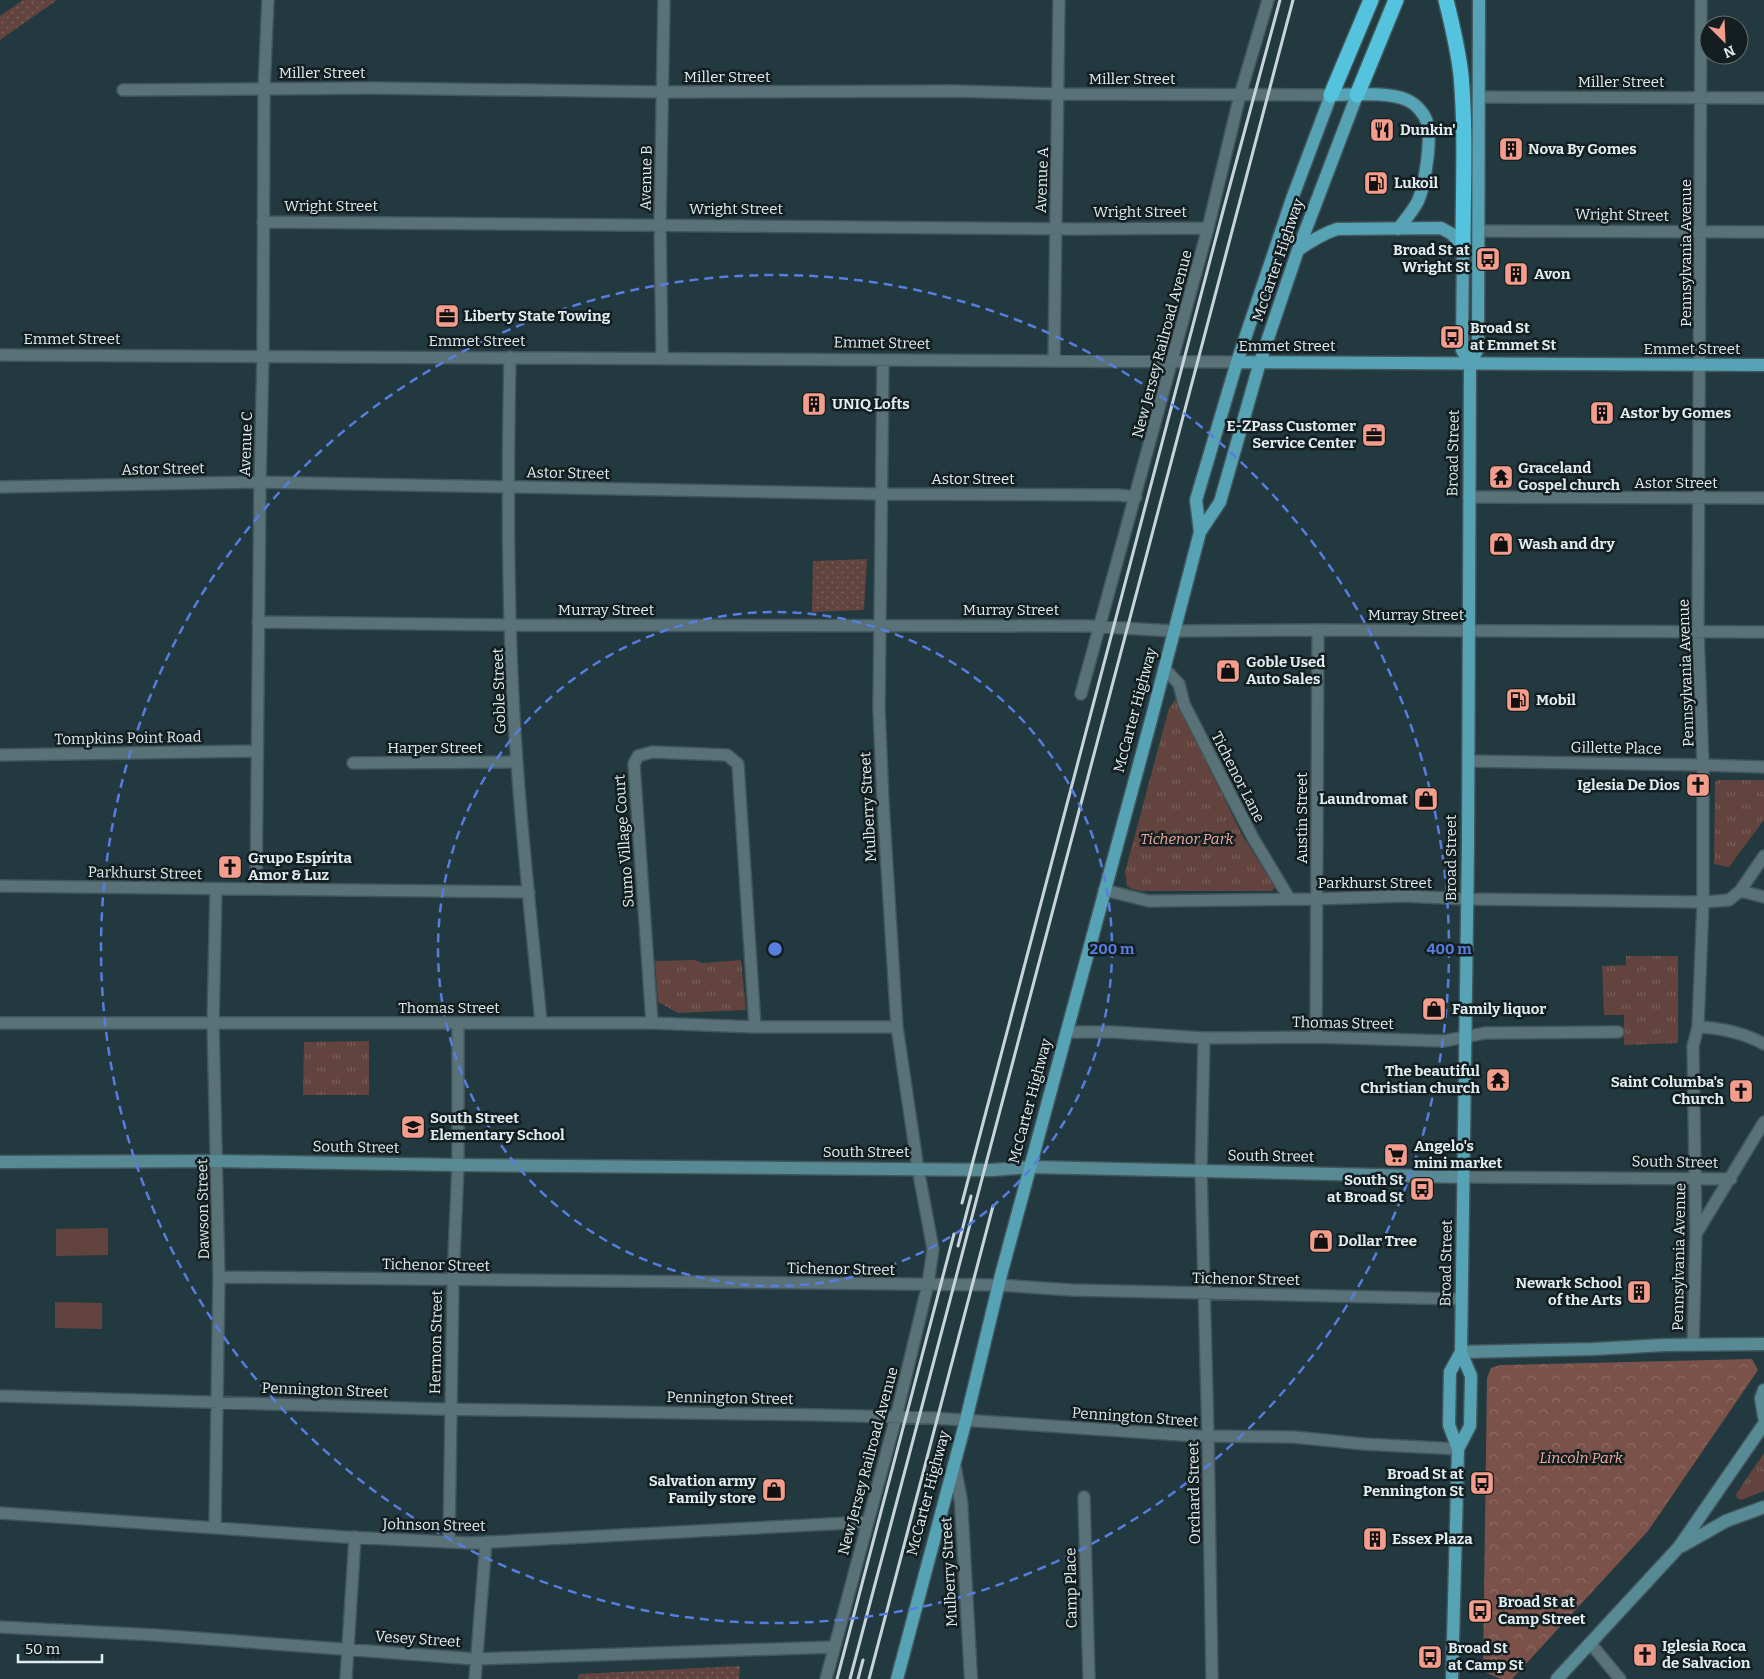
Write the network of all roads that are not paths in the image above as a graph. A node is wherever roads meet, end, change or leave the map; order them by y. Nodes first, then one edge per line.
1 (268, 0) edge
2 (664, 0) edge
3 (1060, 0) edge
4 (1268, 0) edge
5 (1371, 0) edge
6 (1396, 0) edge
7 (1479, 0) edge
8 (1701, 0) edge
9 (1447, 4) edge
10 (264, 88) junction
11 (123, 90) dead end
12 (662, 92) junction
13 (1058, 94) junction
14 (1240, 95) junction
15 (1331, 95) junction
16 (1357, 95) junction
17 (1478, 97) junction
18 (1701, 97) junction
19 (1764, 98) edge
20 (263, 222) junction
21 (660, 225) junction
22 (1056, 228) junction
23 (1208, 228) junction
24 (1398, 228) junction
25 (1479, 231) junction
26 (1701, 232) junction
27 (1764, 232) edge
28 (1463, 246) junction
29 (1298, 250) junction
30 (0, 355) edge
31 (263, 356) junction
32 (510, 357) junction
33 (662, 357) junction
34 (883, 360) junction
35 (1054, 361) junction
36 (1172, 362) junction
37 (1237, 362) junction
38 (1260, 362) junction
39 (1470, 363) junction
40 (1700, 365) junction
41 (1764, 365) edge
42 (260, 482) junction
43 (0, 487) edge
44 (508, 487) junction
45 (881, 494) junction
46 (1136, 497) junction
47 (1469, 497) junction
48 (1700, 498) junction
49 (1764, 498) edge
50 (1200, 532) junction
51 (258, 622) junction
52 (511, 625) junction
53 (880, 625) junction
54 (1099, 626) junction
55 (1318, 630) junction
56 (1468, 630) junction
57 (1173, 631) junction
58 (1698, 631) junction
59 (1764, 632) edge
60 (1164, 668) junction
61 (1081, 694) dead end
62 (257, 752) junction
63 (0, 755) edge
64 (1468, 761) junction
65 (517, 762) junction
66 (353, 763) dead end
67 (1703, 765) junction
68 (1764, 767) edge
69 (1764, 856) edge
70 (0, 886) edge
71 (216, 889) junction
72 (256, 889) junction
73 (1104, 890) junction
74 (1740, 890) junction
75 (529, 892) junction
76 (1764, 897) edge
77 (1289, 898) junction
78 (1317, 899) junction
79 (1467, 899) junction
80 (1703, 902) junction
81 (0, 1023) edge
82 (213, 1023) junction
83 (458, 1023) junction
84 (541, 1023) junction
85 (652, 1023) junction
86 (897, 1027) junction
87 (1698, 1027) junction
88 (755, 1028) junction
89 (1067, 1032) junction
90 (1618, 1032) dead end
91 (1316, 1037) junction
92 (1466, 1037) junction
93 (1204, 1038) junction
94 (1764, 1044) edge
95 (1764, 1122) edge
96 (217, 1161) junction
97 (0, 1162) edge
98 (458, 1166) junction
99 (1031, 1167) junction
100 (918, 1169) junction
101 (1201, 1171) junction
102 (1463, 1177) junction
103 (1695, 1179) junction
104 (1731, 1179) junction
105 (1696, 1234) junction
106 (933, 1249) joint
107 (219, 1277) junction
108 (453, 1280) junction
109 (928, 1284) junction
110 (998, 1285) junction
111 (1205, 1293) junction
112 (1462, 1298) junction
113 (1758, 1344) edge
114 (1693, 1345) junction
115 (1461, 1352) junction
116 (1764, 1354) edge
117 (1764, 1390) edge
118 (0, 1396) edge
119 (217, 1402) junction
120 (450, 1409) junction
121 (896, 1417) junction
122 (1764, 1417) edge
123 (966, 1420) junction
124 (1764, 1424) edge
125 (1208, 1436) junction
126 (1458, 1449) junction
127 (954, 1464) junction
128 (1084, 1497) dead end
129 (1764, 1507) edge
130 (0, 1513) edge
131 (868, 1522) junction
132 (216, 1528) junction
133 (355, 1537) junction
134 (449, 1542) junction
135 (486, 1542) junction
136 (1680, 1547) junction
137 (0, 1627) edge
138 (1591, 1644) junction
139 (834, 1647) junction
140 (348, 1649) junction
141 (476, 1659) junction
142 (346, 1679) edge
143 (475, 1679) edge
144 (826, 1679) edge
145 (897, 1679) edge
146 (971, 1679) edge
147 (1088, 1679) edge
148 (1212, 1679) edge
149 (1452, 1679) edge
150 (1557, 1679) edge
151 (1620, 1679) edge

1 - 10 street, Avenue C
2 - 12 street, Avenue B
3 - 13 street, Avenue A
4 - 14 street, New Jersey Railroad Avenue
5 - 15 highway, McCarter Highway
6 - 16 highway, McCarter Highway
7 - 17 main road, Broad Street
8 - 18 street, Pennsylvania Avenue
9 - 28 highway
10 - 11 street, Miller Street
10 - 12 street, Miller Street
10 - 20 street, Avenue C
12 - 13 street, Miller Street
12 - 21 street, Avenue B
13 - 14 street, Miller Street
13 - 22 street, Avenue A
14 - 15 street, Miller Street
14 - 23 street, New Jersey Railroad Avenue
15 - 16 main road
15 - 37 main road, McCarter Highway
16 - 24 main road
16 - 29 main road, McCarter Highway
17 - 18 street, Miller Street
17 - 25 main road, Broad Street
18 - 19 street, Miller Street
18 - 26 street, Pennsylvania Avenue
20 - 21 street, Wright Street
20 - 31 street, Avenue C
21 - 22 street, Wright Street
21 - 33 street, Avenue B
22 - 23 street, Wright Street
22 - 35 street, Avenue A
23 - 36 street, New Jersey Railroad Avenue
24 - 28 main road
24 - 29 main road
25 - 26 street, Wright Street
25 - 39 main road, Broad Street
26 - 27 street, Wright Street
26 - 40 street, Pennsylvania Avenue
28 - 39 main road, Broad Street
29 - 38 main road, McCarter Highway
30 - 31 street, Emmet Street
31 - 32 street, Emmet Street
31 - 42 street, Avenue C
32 - 33 street, Emmet Street
32 - 44 street, Goble Street
33 - 34 street, Emmet Street
34 - 35 street, Emmet Street
34 - 45 street, Mulberry Street
35 - 36 street, Emmet Street
36 - 37 street, Emmet Street
36 - 46 street, New Jersey Railroad Avenue
37 - 38 main road, Emmet Street
37 - 50 main road, McCarter Highway
38 - 39 main road, Emmet Street
38 - 50 main road, McCarter Highway
39 - 40 main road, Emmet Street
39 - 47 main road, Broad Street
40 - 41 main road, Emmet Street
40 - 48 street, Pennsylvania Avenue
42 - 43 street, Astor Street
42 - 44 street, Astor Street
42 - 51 street, Avenue C
44 - 45 street, Astor Street
44 - 52 street, Goble Street
45 - 46 street, Astor Street
45 - 53 street, Mulberry Street
46 - 54 street, New Jersey Railroad Avenue
47 - 48 street, Astor Street
47 - 56 main road, Broad Street
48 - 49 street, Astor Street
48 - 58 street, Pennsylvania Avenue
50 - 57 main road, McCarter Highway
51 - 52 street, Murray Street
51 - 62 street, Avenue C
52 - 53 street, Murray Street
52 - 65 street, Goble Street
53 - 54 street, Murray Street
53 - 86 street, Mulberry Street
54 - 57 street, Murray Street
54 - 61 street, New Jersey Railroad Avenue
55 - 56 street, Murray Street
55 - 57 street, Murray Street
55 - 78 street, Austin Street
56 - 58 street, Murray Street
56 - 64 main road, Broad Street
57 - 60 main road, McCarter Highway
58 - 59 street, Murray Street
58 - 67 street, Pennsylvania Avenue
60 - 73 main road, McCarter Highway
60 - 77 street, Tichenor Lane
62 - 63 street, Tompkins Point Road
62 - 72 street, Avenue C
64 - 67 street, Gillette Place
64 - 79 main road, Broad Street
65 - 66 street, Harper Street
65 - 75 street, Goble Street
67 - 68 street, Gillette Place
67 - 80 street, Pennsylvania Avenue
69 - 74 street
70 - 71 street, Parkhurst Street
71 - 72 street, Parkhurst Street
71 - 82 street, Dawson Street
72 - 75 street, Parkhurst Street
73 - 77 street, Parkhurst Street
73 - 89 main road, McCarter Highway
74 - 76 street
74 - 80 street, Parkhurst Street
75 - 84 street, Goble Street
77 - 78 street, Parkhurst Street
78 - 79 street, Parkhurst Street
78 - 91 street, Austin Street
79 - 80 street, Parkhurst Street
79 - 92 main road, Broad Street
80 - 87 street, Pennsylvania Avenue
81 - 82 street, Thomas Street
82 - 83 street, Thomas Street
82 - 96 street, Dawson Street
83 - 84 street, Thomas Street
83 - 98 street, Hermon Street
84 - 85 street, Thomas Street
85 - 88 street, Thomas Street
85 - 88 street, Sumo Village Court
86 - 88 street, Thomas Street
86 - 100 street, Mulberry Street
87 - 94 street
87 - 103 street, Pennsylvania Avenue
89 - 93 street, Thomas Street
89 - 99 main road, McCarter Highway
90 - 92 street, Thomas Street
91 - 92 street, Thomas Street
91 - 93 street, Thomas Street
92 - 102 main road, Broad Street
93 - 101 street, Orchard Street
95 - 104 street
96 - 97 main road, South Street
96 - 98 main road, South Street
96 - 107 street, Dawson Street
98 - 100 main road, South Street
98 - 108 street, Hermon Street
99 - 100 main road, South Street
99 - 101 main road, South Street
99 - 110 main road, McCarter Highway
100 - 106 street, Mulberry Street
101 - 102 main road, South Street
101 - 111 street, Orchard Street
102 - 103 street, South Street
102 - 112 main road, Broad Street
103 - 104 street, South Street
103 - 105 street, Pennsylvania Avenue
104 - 105 street
105 - 114 street, Pennsylvania Avenue
106 - 109 street, New Jersey Railroad Avenue
107 - 108 street, Tichenor Street
107 - 119 street, Dawson Street
108 - 109 street, Tichenor Street
108 - 120 street, Hermon Street
109 - 110 street, Tichenor Street
109 - 121 street, New Jersey Railroad Avenue
110 - 111 street, Tichenor Street
110 - 123 main road, McCarter Highway
111 - 112 street, Tichenor Street
111 - 125 street, Orchard Street
112 - 115 main road, Broad Street
113 - 114 main road
113 - 116 main road
114 - 115 main road
115 - 126 main road, Broad Street
115 - 126 main road, Broad Street
117 - 122 main road
118 - 119 street, Pennington Street
119 - 120 street, Pennington Street
119 - 132 street, Dawson Street
120 - 121 street, Pennington Street
120 - 134 street, Hermon Street
121 - 123 street, Pennington Street
121 - 131 street, New Jersey Railroad Avenue
123 - 125 street, Pennington Street
123 - 127 main road, McCarter Highway
124 - 136 main road
125 - 126 street, Pennington Street
125 - 148 street, Orchard Street
126 - 149 main road, Broad Street
127 - 145 main road, McCarter Highway
127 - 146 street, Mulberry Street
128 - 147 street, Camp Place
129 - 136 main road
130 - 132 street, Johnson Street
131 - 135 street, Johnson Street
131 - 139 street, New Jersey Railroad Avenue
132 - 133 street, Johnson Street
133 - 134 street, Johnson Street
133 - 140 street
134 - 135 street, Johnson Street
135 - 141 street
136 - 138 main road
137 - 140 street, Vesey Street
138 - 150 main road
138 - 151 street
139 - 141 street, Vesey Street
139 - 144 street, New Jersey Railroad Avenue
140 - 141 street, Vesey Street
140 - 142 street
141 - 143 street

